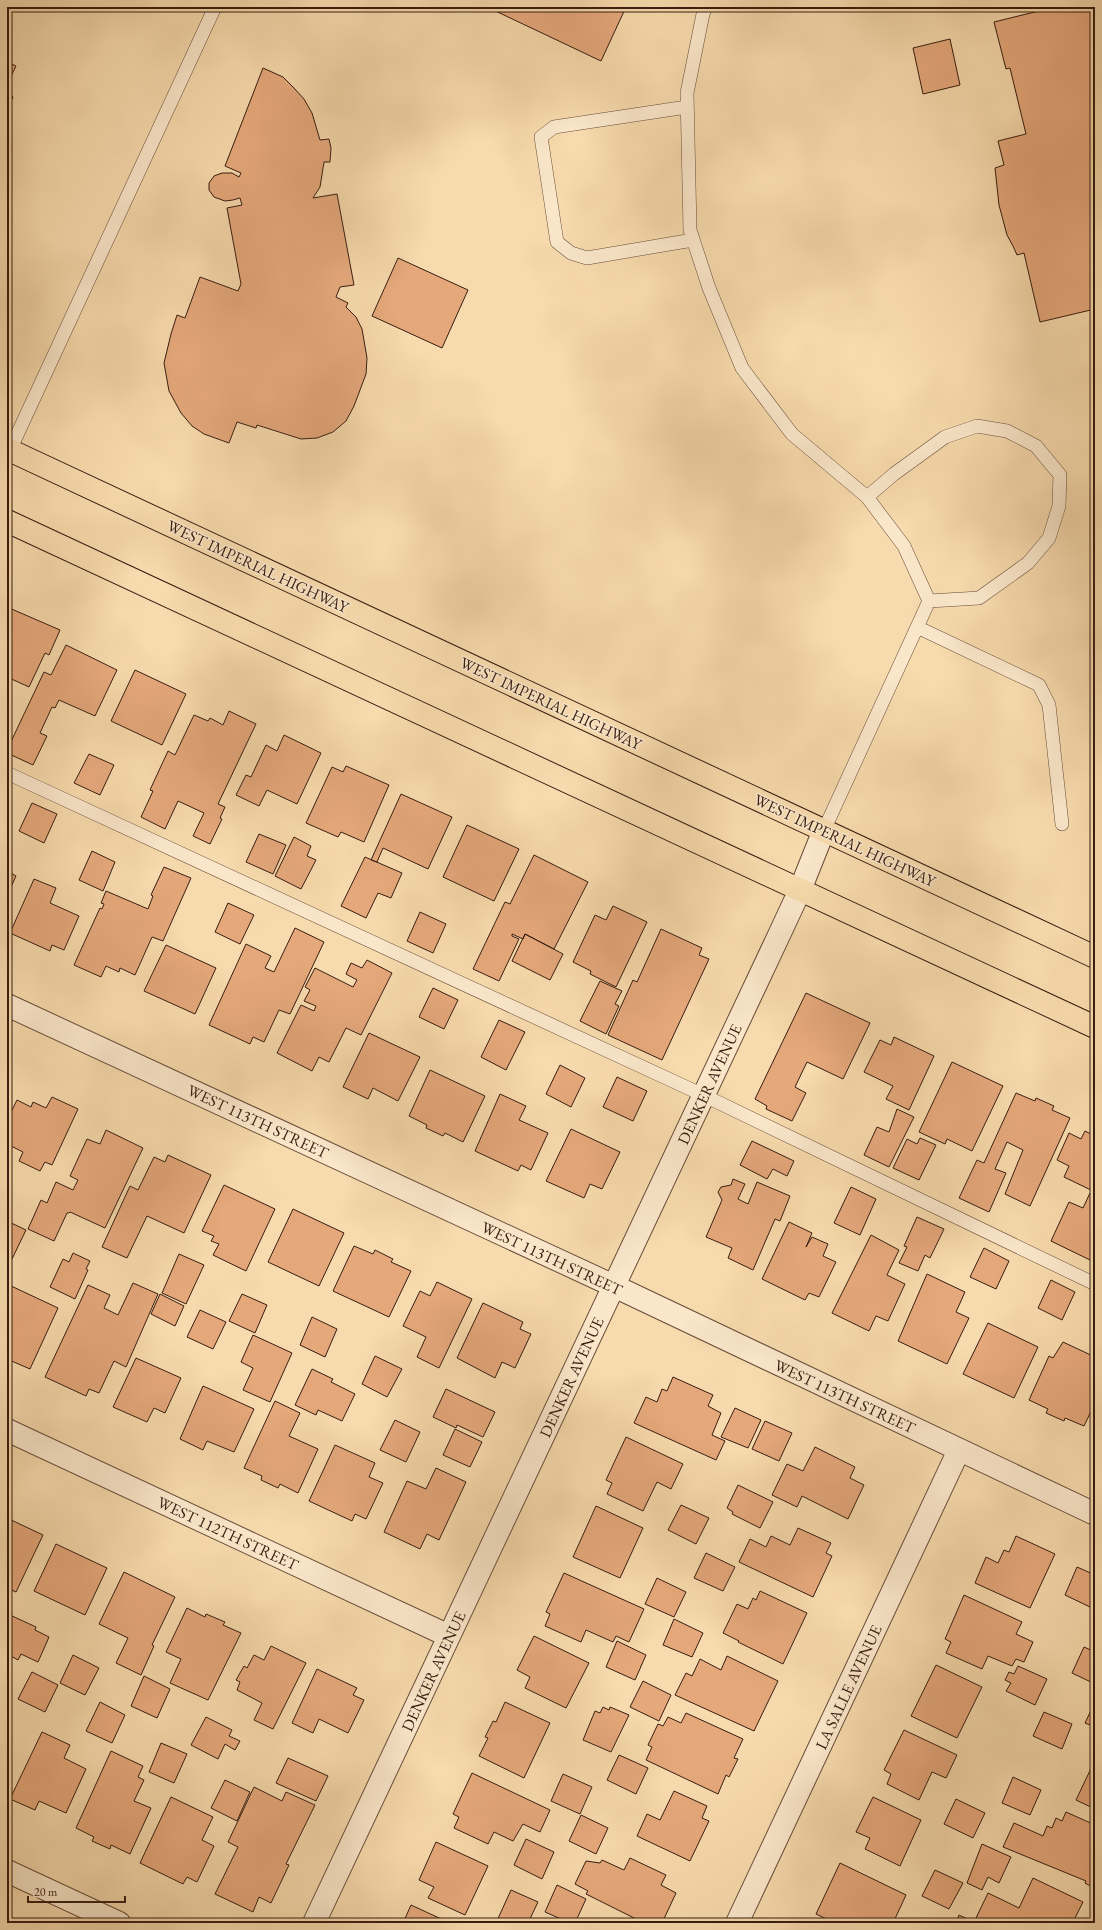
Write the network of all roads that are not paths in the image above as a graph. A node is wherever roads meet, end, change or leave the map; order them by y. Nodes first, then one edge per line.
1 (215, 7) edge
2 (706, 7) edge
3 (687, 107) junction
4 (693, 240) junction
5 (9, 450) edge
6 (867, 497) junction
7 (7, 521) edge
8 (929, 602) junction
9 (917, 627) junction
10 (7, 773) edge
11 (1062, 824) dead end
12 (824, 830) junction
13 (800, 890) junction
14 (1095, 958) edge
15 (7, 1005) edge
16 (1095, 1027) edge
17 (704, 1095) junction
18 (1095, 1284) edge
19 (614, 1286) junction
20 (7, 1430) edge
21 (958, 1450) junction
22 (1095, 1514) edge
23 (449, 1636) junction
24 (7, 1871) edge
25 (119, 1923) edge
26 (314, 1923) edge
27 (737, 1923) edge

1 - 5 lane
2 - 3 lane
3 - 4 lane
3 - 4 lane
4 - 6 lane
5 - 12 main road, WEST IMPERIAL HIGHWAY
6 - 8 lane
6 - 8 lane
7 - 13 main road
8 - 9 lane
9 - 11 lane
9 - 12 lane
10 - 17 lane
12 - 13 street, DENKER AVENUE
12 - 14 main road, WEST IMPERIAL HIGHWAY
13 - 16 main road
13 - 17 street, DENKER AVENUE
15 - 19 street, WEST 113TH STREET
17 - 18 lane
17 - 19 street, DENKER AVENUE
19 - 21 street, WEST 113TH STREET
19 - 23 street, DENKER AVENUE
20 - 23 street, WEST 112TH STREET
21 - 22 street, WEST 113TH STREET
21 - 27 street, LA SALLE AVENUE
23 - 26 street, DENKER AVENUE
24 - 25 street

